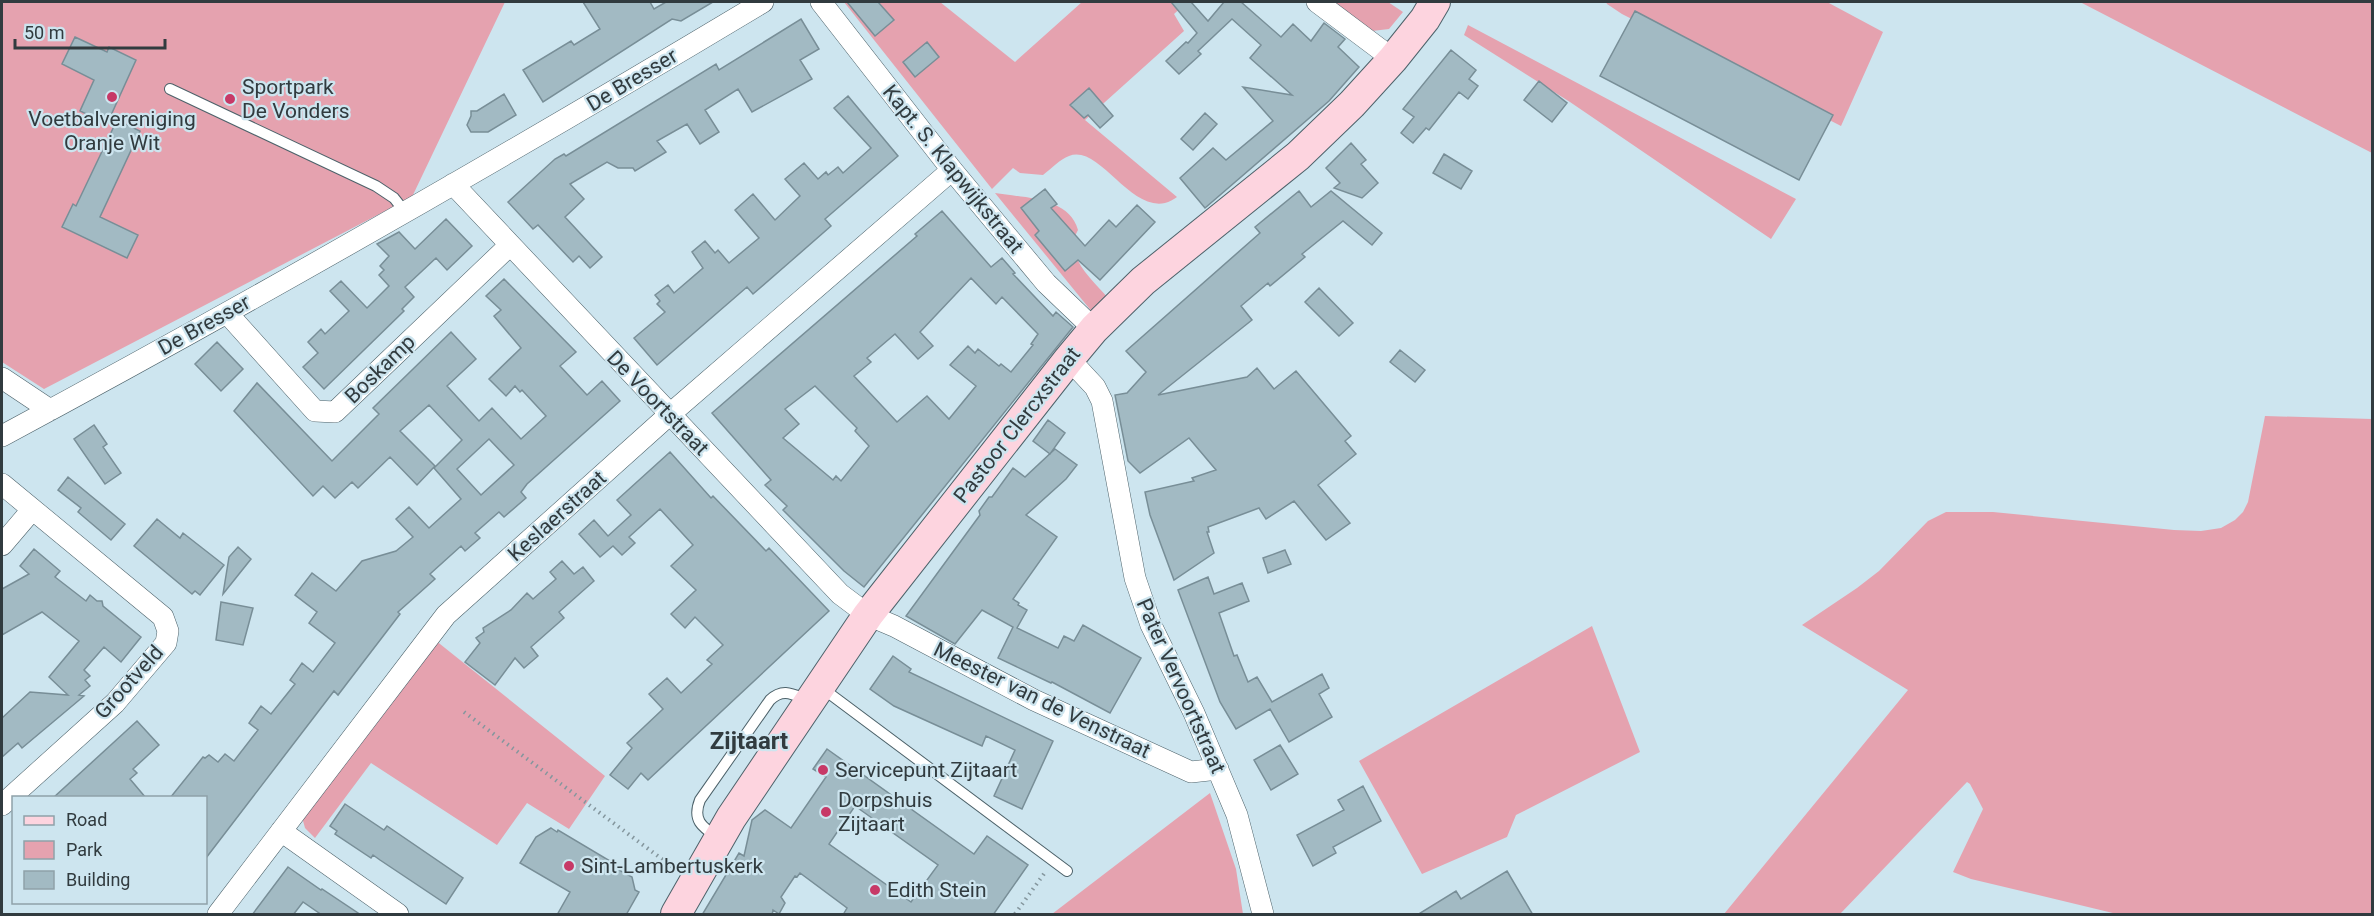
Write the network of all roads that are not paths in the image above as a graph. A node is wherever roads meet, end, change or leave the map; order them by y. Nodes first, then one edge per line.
1 (764, 2) edge
2 (821, 2) edge
3 (1317, 2) edge
4 (1435, 2) edge
5 (1393, 59) junction
6 (170, 89) dead end
7 (952, 170) junction
8 (453, 184) junction
9 (405, 212) junction
10 (509, 246) junction
11 (226, 313) junction
12 (1094, 329) junction
13 (1069, 359) junction
14 (2, 378) edge
15 (50, 410) junction
16 (669, 415) junction
17 (2, 436) edge
18 (2, 484) edge
19 (31, 511) junction
20 (2, 545) edge
21 (868, 615) junction
22 (814, 694) junction
23 (1218, 769) junction
24 (12, 796) edge
25 (281, 831) junction
26 (1067, 871) dead end
27 (218, 915) edge
28 (398, 915) edge
29 (676, 915) edge
30 (1263, 915) edge

1 - 8 street, De Bresser
2 - 7 street, Kapt. S. Klapwijkstraat
3 - 5 street
4 - 5 street, Pastoor Clercxstraat
5 - 12 street, Pastoor Clercxstraat
6 - 9 lane
7 - 12 street, Kapt. S. Klapwijkstraat
7 - 16 street, Keslaerstraat
8 - 9 street, De Bresser
8 - 10 street, De Voortstraat
9 - 11 street, De Bresser
10 - 11 street, Boskamp
10 - 16 street, De Voortstraat
11 - 15 street, De Bresser
12 - 13 street, Pastoor Clercxstraat
13 - 21 street, Pastoor Clercxstraat
13 - 23 street, Pater Vervoortstraat
14 - 15 street
15 - 17 street, De Bresser
16 - 21 street, De Voortstraat
16 - 25 street, Keslaerstraat
18 - 19 street, Grootveld
19 - 20 street
19 - 24 street, Grootveld
21 - 22 street, Pastoor Clercxstraat
21 - 23 street, Meester van de Venstraat
22 - 26 lane
22 - 29 street, Pastoor Clercxstraat
23 - 30 street, Pater Vervoortstraat
25 - 27 street, Keslaerstraat
25 - 28 street

